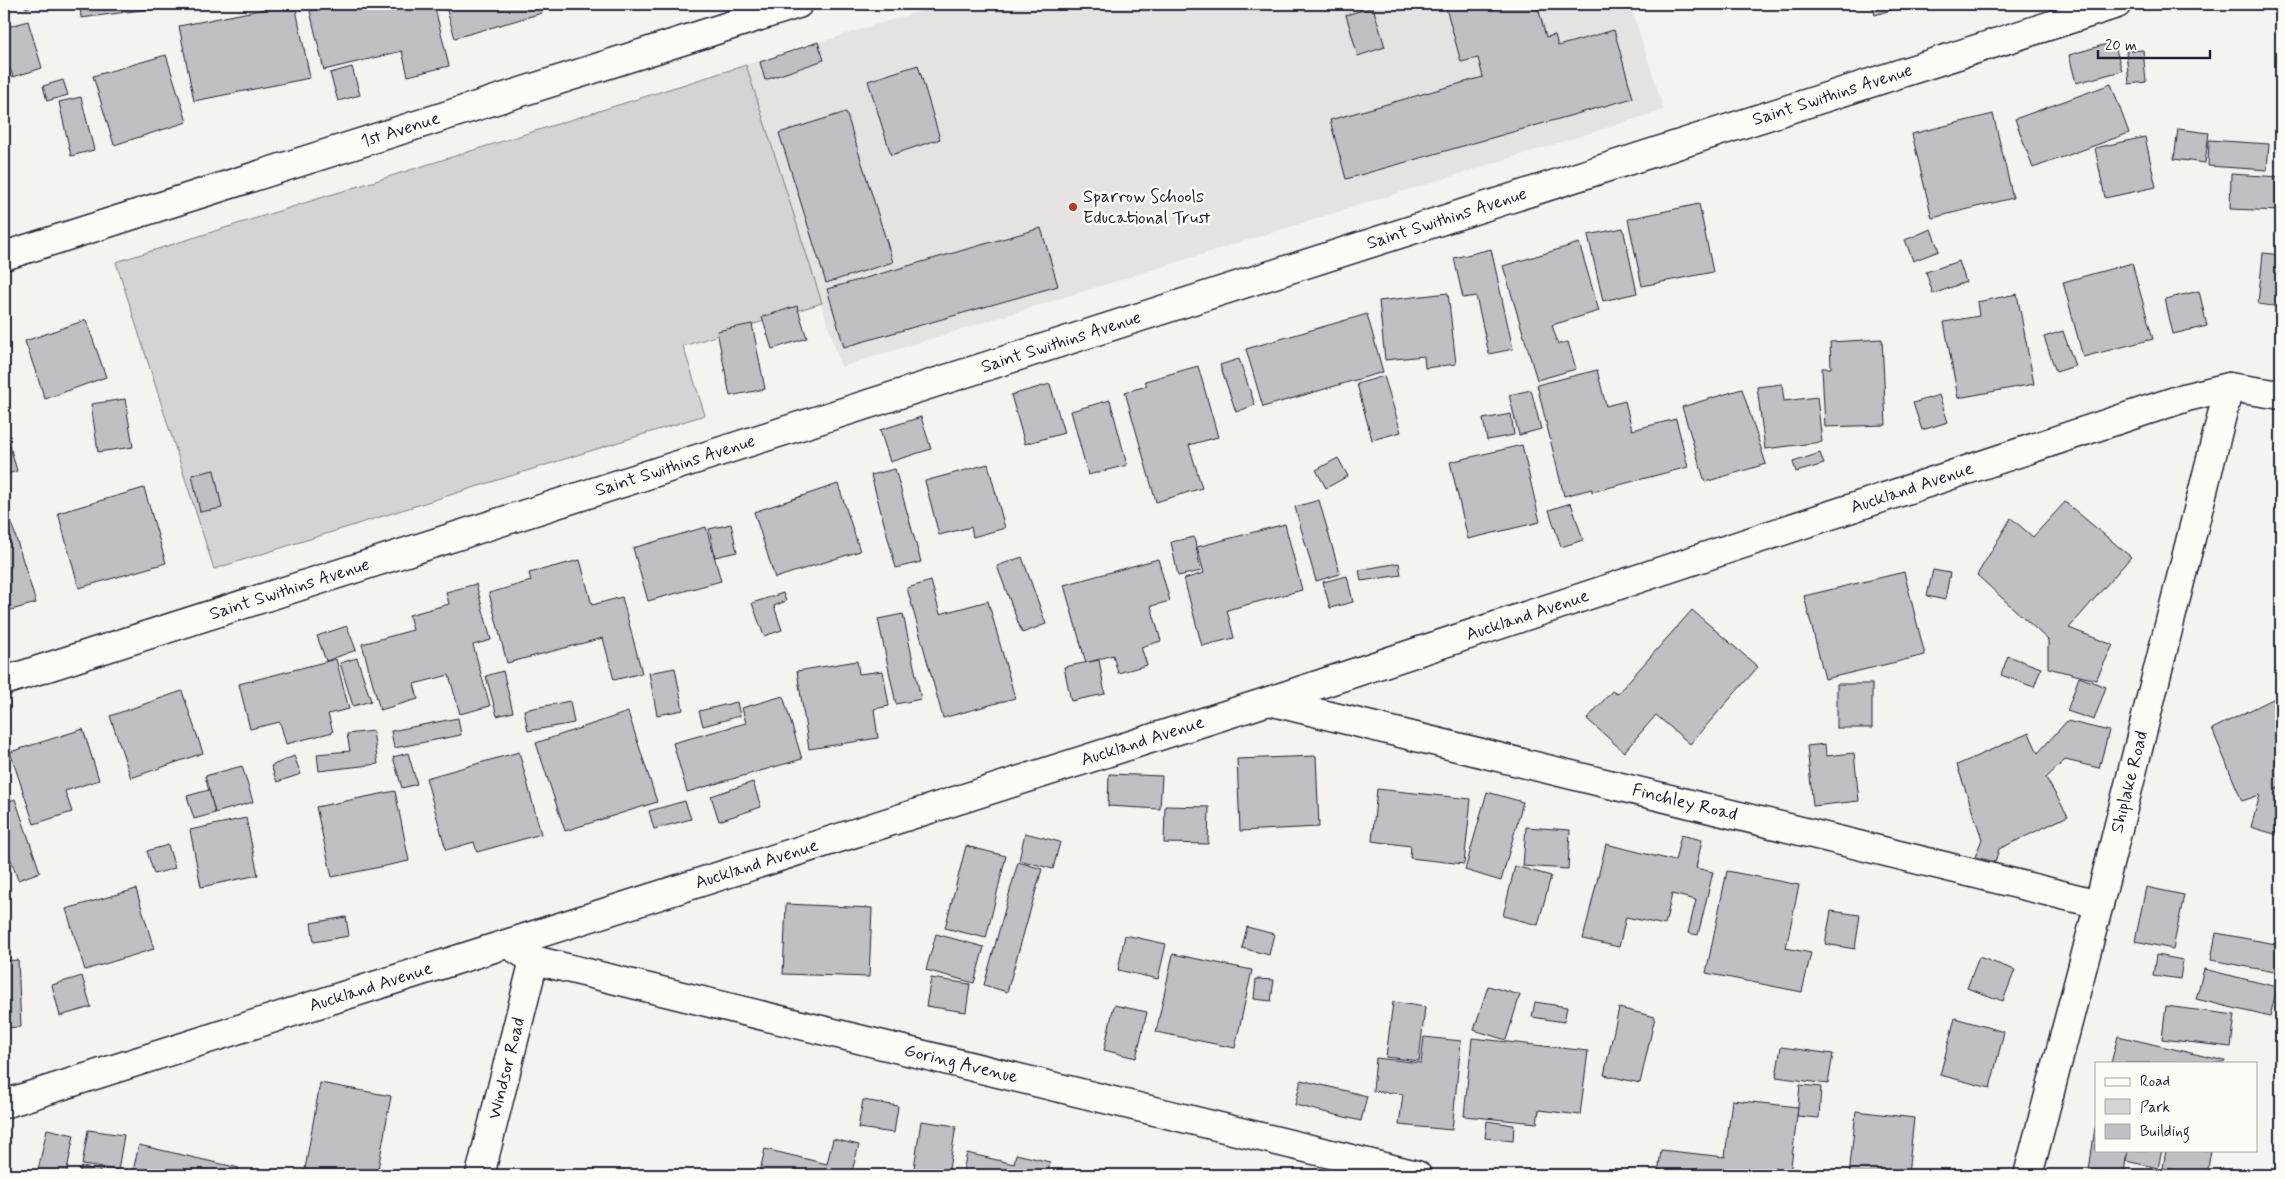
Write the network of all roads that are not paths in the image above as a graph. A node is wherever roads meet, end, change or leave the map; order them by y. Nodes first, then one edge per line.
1 (798, 4) edge
2 (2117, 4) edge
3 (4, 256) edge
4 (2229, 387) junction
5 (2281, 395) edge
6 (4, 681) edge
7 (1269, 701) junction
8 (2099, 904) junction
9 (508, 944) junction
10 (534, 960) junction
11 (4, 1104) edge
12 (480, 1175) edge
13 (1417, 1175) edge
14 (2028, 1175) edge

1 - 3 street, 1st Avenue
2 - 6 street, Saint Swithins Avenue
4 - 5 street, Auckland Avenue
4 - 7 street, Auckland Avenue
4 - 8 street, Shiplake Road
7 - 8 street, Finchley Road
7 - 9 street, Auckland Avenue
8 - 14 street, Shiplake Road
9 - 10 street, Goring Avenue
9 - 11 street, Auckland Avenue
10 - 12 street, Windsor Road
10 - 13 street, Goring Avenue

